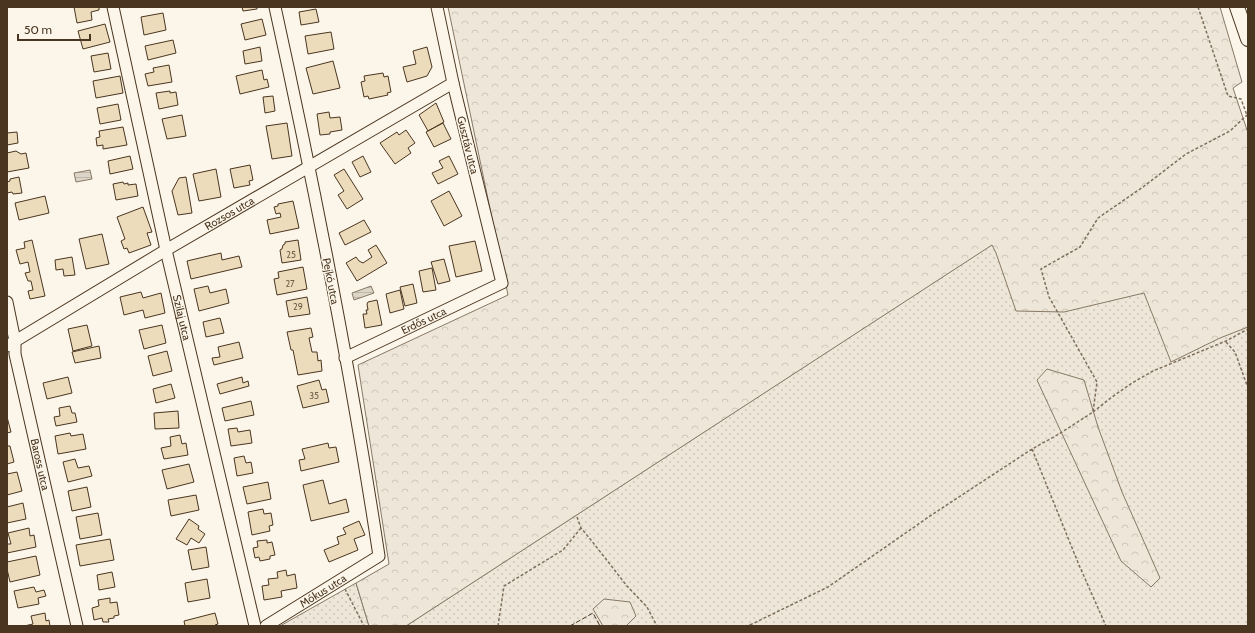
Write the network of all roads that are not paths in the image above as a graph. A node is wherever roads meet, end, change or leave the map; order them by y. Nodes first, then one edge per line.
1 (113, 7) edge
2 (275, 7) edge
3 (437, 7) edge
4 (1237, 7) edge
5 (1248, 39) edge
6 (453, 83) junction
7 (310, 166) junction
8 (166, 250) junction
9 (502, 283) joint
10 (7, 302) edge
11 (11, 344) edge
12 (345, 358) junction
13 (379, 556) joint
14 (77, 626) edge
15 (255, 626) edge
16 (266, 626) edge

1 - 8 street, Szilaj utca
2 - 7 street, Pejkó utca
3 - 6 street, Gusztáv utca
4 - 5 main road
6 - 7 street, Rozsos utca
6 - 9 street, Gusztáv utca
7 - 8 street, Rozsos utca
7 - 12 street, Pejkó utca
8 - 11 street, Rozsos utca
8 - 15 street, Szilaj utca
9 - 12 street, Erdős utca
10 - 11 street, Baross utca
11 - 14 street, Baross utca
12 - 13 street, Pejkó utca
13 - 16 street, Mókus utca

